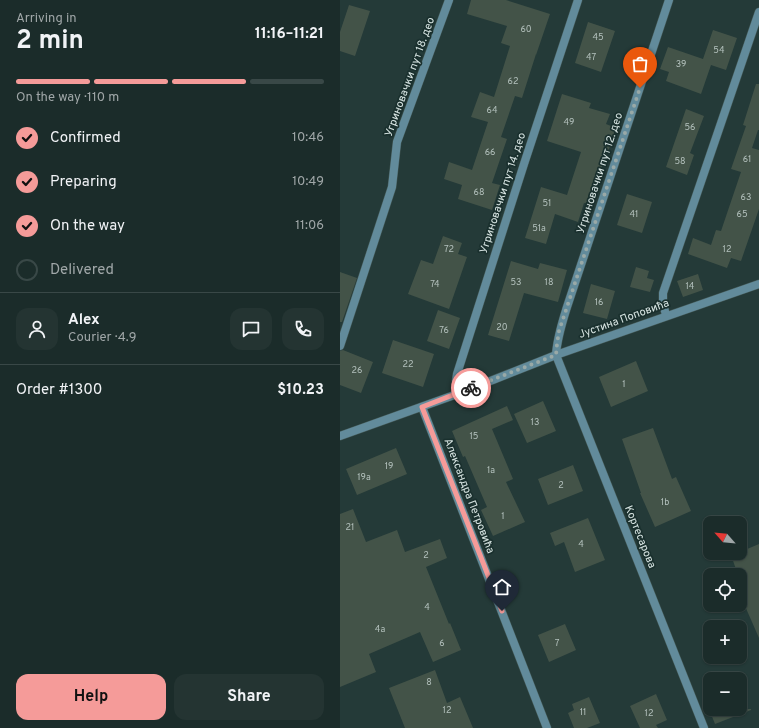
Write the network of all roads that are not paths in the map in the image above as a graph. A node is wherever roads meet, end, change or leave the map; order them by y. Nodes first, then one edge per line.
1 (449, 0) edge
2 (578, 0) edge
3 (669, 0) edge
4 (759, 12) edge
5 (759, 284) edge
6 (666, 316) junction
7 (340, 346) edge
8 (556, 355) junction
9 (460, 392) junction
10 (422, 407) junction
11 (340, 436) edge
12 (547, 728) edge
13 (704, 728) edge

1 - 7 street, Угриновачки пут 18. део
2 - 9 street, Угриновачки пут 14. део
3 - 8 street, Угриновачки пут 12. део
4 - 6 street
5 - 6 street, Јустина Поповића
6 - 8 street, Јустина Поповића
8 - 9 street, Јустина Поповића
8 - 13 street, Кортесарова
9 - 10 street, Јустина Поповића
10 - 11 street, Јустина Поповића
10 - 12 street, Александра Петровића

